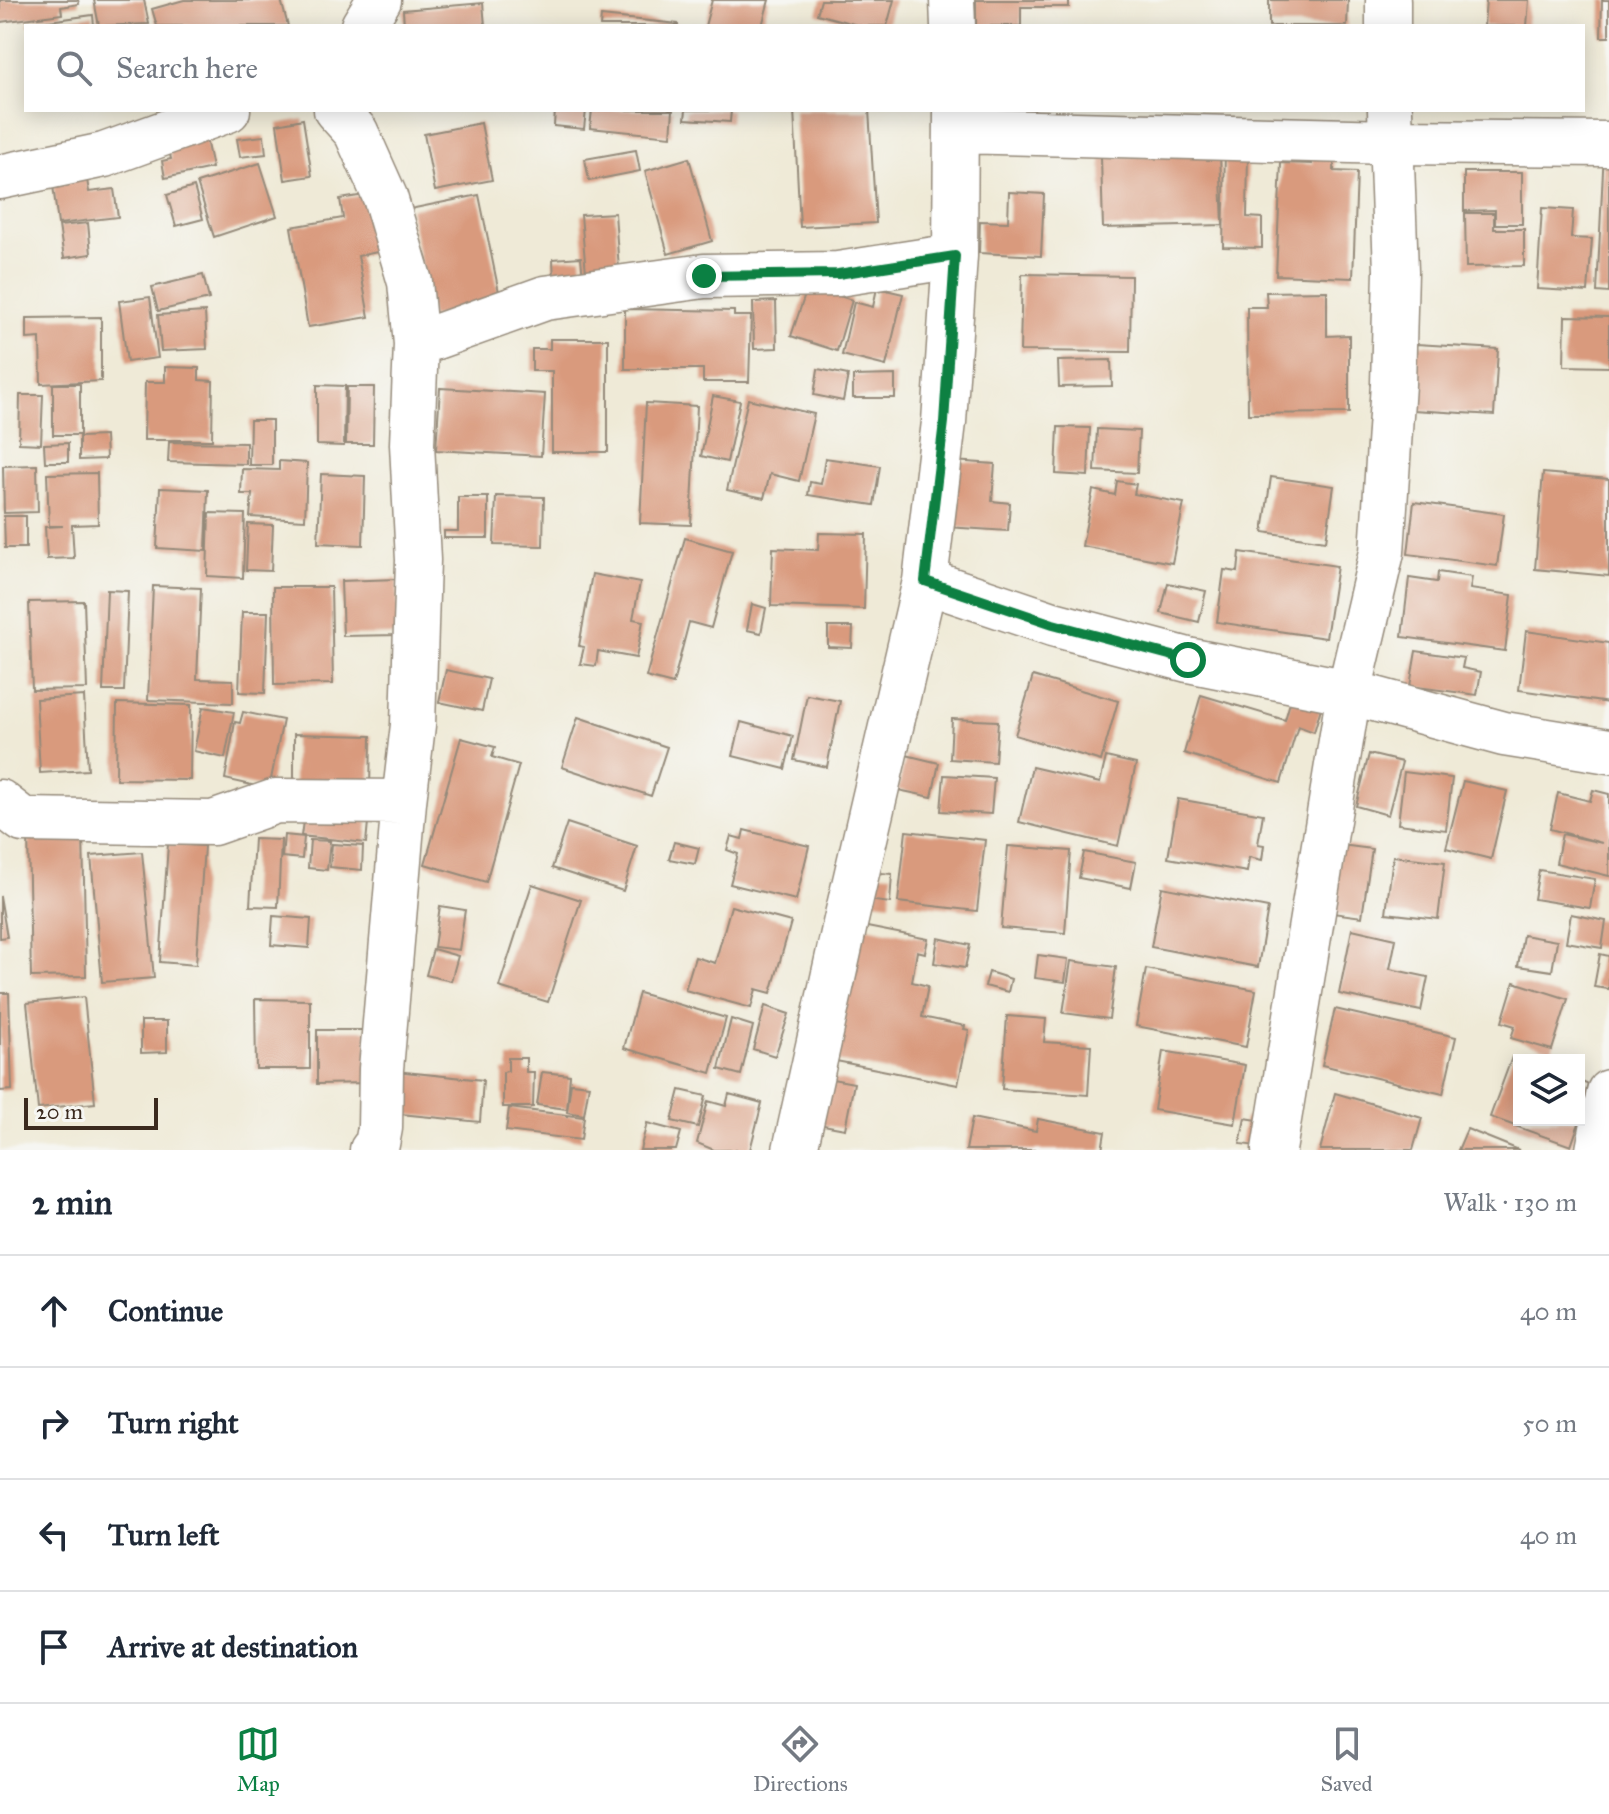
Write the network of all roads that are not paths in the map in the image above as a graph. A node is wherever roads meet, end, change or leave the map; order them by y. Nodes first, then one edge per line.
1 (379, 0) edge
2 (952, 0) edge
3 (1388, 0) edge
4 (364, 24) edge
5 (953, 24) edge
6 (1388, 24) edge
7 (222, 112) edge
8 (338, 112) edge
9 (956, 121) edge
10 (1390, 126) edge
11 (1609, 144) edge
12 (0, 177) edge
13 (955, 256) junction
14 (416, 344) junction
15 (925, 581) junction
16 (1349, 692) junction
17 (1609, 751) edge
18 (0, 802) edge
19 (404, 802) junction
20 (1609, 1092) edge
21 (372, 1150) edge
22 (795, 1150) edge
23 (1274, 1150) edge
24 (1598, 1150) edge

1 - 4 street
2 - 5 street
3 - 6 street
7 - 12 street
8 - 14 street
9 - 10 street
9 - 13 street
10 - 11 street
10 - 16 street
13 - 14 street
13 - 15 street
14 - 19 street
15 - 16 street
15 - 22 street
16 - 17 street
16 - 23 street
18 - 19 street
19 - 21 street
20 - 24 street

